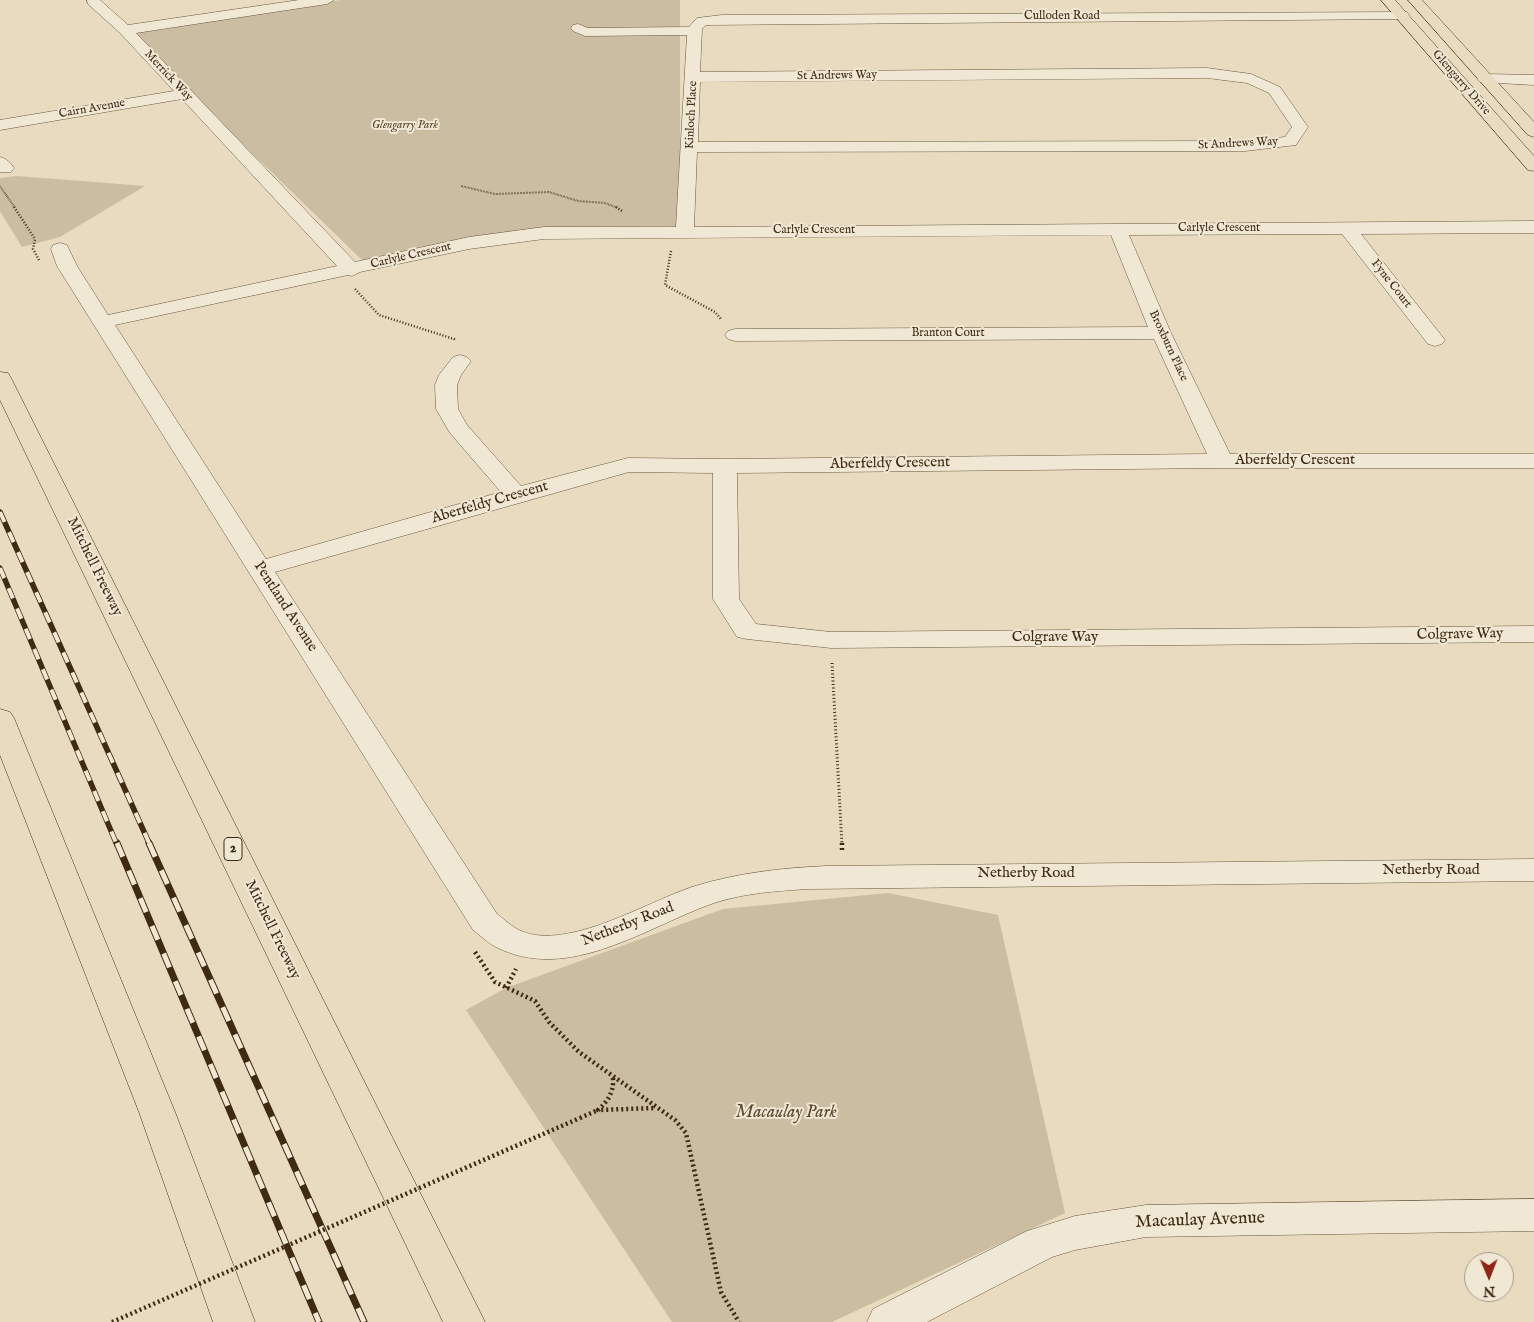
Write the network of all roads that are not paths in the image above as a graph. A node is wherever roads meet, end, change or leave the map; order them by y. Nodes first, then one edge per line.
1 (327, 0) edge
2 (1388, 0) edge
3 (1415, 0) edge
4 (93, 1) edge
5 (1402, 15) junction
6 (578, 28) dead end
7 (125, 30) junction
8 (695, 31) junction
9 (693, 78) junction
10 (1485, 79) junction
11 (1534, 80) edge
12 (184, 94) junction
13 (0, 125) edge
14 (1534, 132) edge
15 (690, 147) junction
16 (1534, 166) edge
17 (1534, 227) edge
18 (1348, 228) junction
19 (1118, 230) junction
20 (680, 232) junction
21 (60, 249) dead end
22 (346, 271) junction
23 (103, 322) junction
24 (1161, 333) junction
25 (735, 335) road end
26 (1435, 340) dead end
27 (460, 361) road end
28 (0, 378) edge
29 (1222, 461) junction
30 (1534, 461) edge
31 (725, 466) junction
32 (516, 495) junction
33 (261, 568) junction
34 (1534, 634) edge
35 (0, 718) edge
36 (1534, 870) edge
37 (529, 946) joint
38 (1534, 1215) edge
39 (234, 1322) edge
40 (464, 1322) edge
41 (888, 1322) edge

1 - 7 street, Merrick Way
2 - 5 main road, Glengarry Drive
3 - 10 main road, Glengarry Drive
4 - 7 street
5 - 8 street, Culloden Road
5 - 16 main road, Glengarry Drive
6 - 8 street
7 - 12 street, Merrick Way
8 - 9 street, Kinloch Place
9 - 15 street, Kinloch Place
9 - 15 street, St Andrews Way
10 - 11 street
10 - 14 main road, Glengarry Drive
12 - 13 street, Cairn Avenue
12 - 22 street, Merrick Way
15 - 20 street, Kinloch Place
17 - 18 street, Carlyle Crescent
18 - 19 street, Carlyle Crescent
18 - 26 street, Fyne Court
19 - 20 street, Carlyle Crescent
19 - 24 street, Broxburn Place
20 - 22 street, Carlyle Crescent
21 - 23 street, Pentland Avenue
22 - 23 street, Carlyle Crescent
23 - 33 street, Pentland Avenue
24 - 25 street, Branton Court
24 - 29 street, Broxburn Place
27 - 32 street
28 - 40 main road, Mitchell Freeway / 2
29 - 30 street, Aberfeldy Crescent
29 - 31 street, Aberfeldy Crescent
31 - 32 street, Aberfeldy Crescent
31 - 34 street, Colgrave Way
32 - 33 street, Aberfeldy Crescent
33 - 37 street, Pentland Avenue
35 - 39 main road
36 - 37 street, Netherby Road
38 - 41 street, Macaulay Avenue

